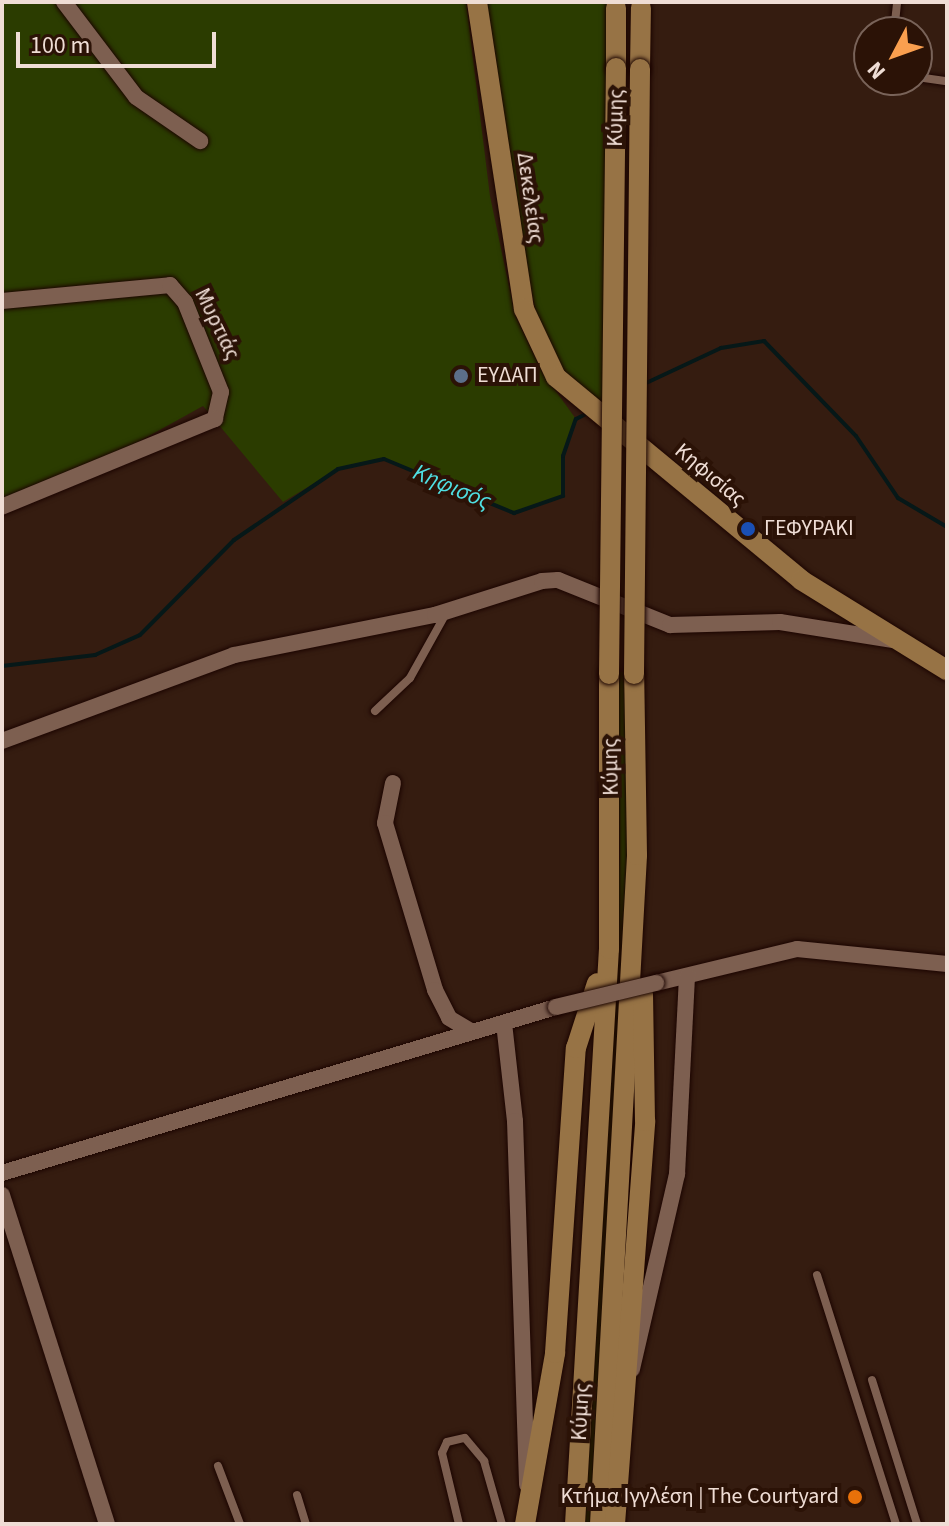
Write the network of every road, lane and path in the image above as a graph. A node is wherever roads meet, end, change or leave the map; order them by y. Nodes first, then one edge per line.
1 (64, 2) edge
2 (477, 2) edge
3 (616, 8) dead end
4 (641, 8) dead end
5 (200, 141) dead end
6 (2, 301) edge
7 (568, 390) joint
8 (2, 507) edge
9 (453, 608) junction
10 (892, 640) junction
11 (947, 670) edge
12 (375, 711) dead end
13 (2, 741) edge
14 (393, 783) dead end
15 (633, 947) junction
16 (609, 949) junction
17 (947, 964) edge
18 (687, 976) junction
19 (504, 1023) junction
20 (472, 1032) junction
21 (2, 1173) edge
22 (2, 1195) edge
23 (817, 1275) dead end
24 (872, 1380) dead end
25 (620, 1408) junction
26 (218, 1466) dead end
27 (297, 1495) dead end
28 (526, 1514) edge
29 (107, 1524) edge
30 (240, 1524) edge
31 (306, 1524) edge
32 (459, 1524) edge
33 (502, 1524) edge
34 (575, 1524) edge
35 (600, 1524) edge
36 (615, 1524) edge
37 (896, 1524) edge
38 (917, 1524) edge

1 - 5 street
2 - 7 main road, Δεκελείας
3 - 16 main road, Κύμης, bridge
4 - 15 main road, Κύμης, bridge
6 - 8 street, Μυρτιάς
7 - 10 main road, Κηφισίας
9 - 10 street
9 - 12 lane
9 - 13 street
10 - 11 main road, Κηφισίας
14 - 20 street
15 - 25 main road
15 - 35 main road, Κύμης
16 - 28 main road
16 - 34 main road, Κύμης
17 - 18 street
18 - 19 street, bridge
18 - 25 street
19 - 20 street
19 - 28 street
20 - 21 street
22 - 29 street
23 - 37 lane
24 - 38 lane
25 - 36 main road
26 - 30 lane
27 - 31 lane
32 - 33 lane

